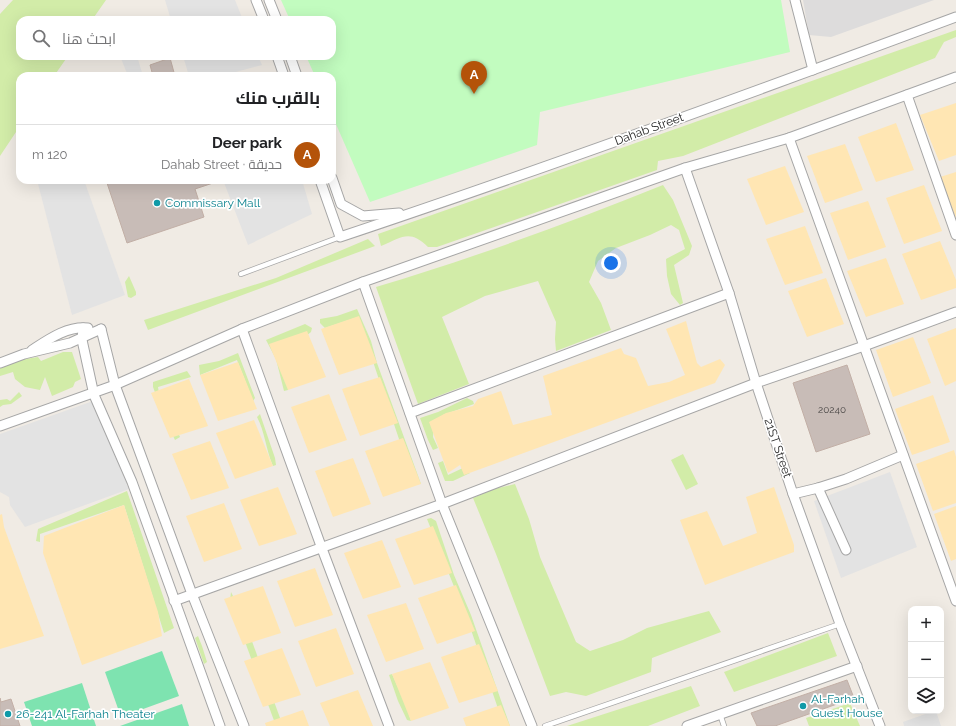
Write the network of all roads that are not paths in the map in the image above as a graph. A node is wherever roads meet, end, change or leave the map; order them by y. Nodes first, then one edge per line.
1 (256, 0) edge
2 (269, 0) edge
3 (794, 0) edge
4 (262, 16) edge
5 (275, 16) edge
6 (956, 17) edge
7 (278, 60) edge
8 (291, 60) edge
9 (813, 70) junction
10 (283, 72) edge
11 (296, 72) edge
12 (956, 77) edge
13 (907, 95) junction
14 (789, 138) junction
15 (685, 168) junction
16 (321, 184) edge
17 (334, 184) edge
18 (413, 212) junction
19 (956, 235) edge
20 (340, 237) junction
21 (241, 274) dead end
22 (362, 282) junction
23 (729, 293) junction
24 (956, 312) edge
25 (83, 328) junction
26 (101, 329) junction
27 (242, 329) junction
28 (82, 339) junction
29 (864, 346) junction
30 (24, 354) junction
31 (0, 363) edge
32 (756, 383) junction
33 (115, 385) junction
34 (94, 393) junction
35 (410, 414) junction
36 (0, 426) edge
37 (903, 455) junction
38 (149, 477) junction
39 (132, 482) junction
40 (818, 488) junction
41 (793, 494) junction
42 (442, 504) junction
43 (321, 546) junction
44 (846, 550) dead end
45 (192, 594) junction
46 (174, 601) junction
47 (956, 601) edge
48 (840, 624) junction
49 (857, 666) junction
50 (720, 714) junction
51 (220, 726) edge
52 (244, 726) edge
53 (389, 726) edge
54 (532, 726) edge
55 (545, 726) edge
56 (687, 726) edge
57 (724, 726) edge
58 (880, 726) edge

1 - 4 street
2 - 5 street
3 - 9 street
6 - 9 street, Dahab Street
7 - 10 street
8 - 11 street
9 - 18 street, Dahab Street
12 - 13 street
13 - 14 street
13 - 19 street
14 - 15 street
14 - 29 street
15 - 22 street
15 - 23 street, 21ST Street
16 - 20 street
17 - 18 street
18 - 20 street, Dahab Street
20 - 21 lane
22 - 27 street
22 - 35 street
23 - 32 street, 21ST Street
23 - 35 street
24 - 29 street
25 - 26 street
25 - 28 street
25 - 30 street
26 - 28 street
26 - 33 street
27 - 33 street
27 - 43 street
28 - 30 street
28 - 34 street
29 - 32 street
29 - 37 street
30 - 31 street
32 - 41 street, 21ST Street
32 - 42 street
33 - 34 street
33 - 38 street
34 - 36 street
34 - 39 street
35 - 42 street
37 - 40 street
37 - 47 street
38 - 39 street
38 - 45 street
39 - 46 street
40 - 41 street
40 - 44 street
41 - 48 street, 21ST Street
42 - 43 street
42 - 54 street
43 - 45 street
43 - 53 street
45 - 46 street
45 - 52 street
46 - 51 street
48 - 49 street, 21ST Street
48 - 55 lane
49 - 50 street
49 - 58 street, 21ST Street
50 - 56 street
50 - 57 lane

